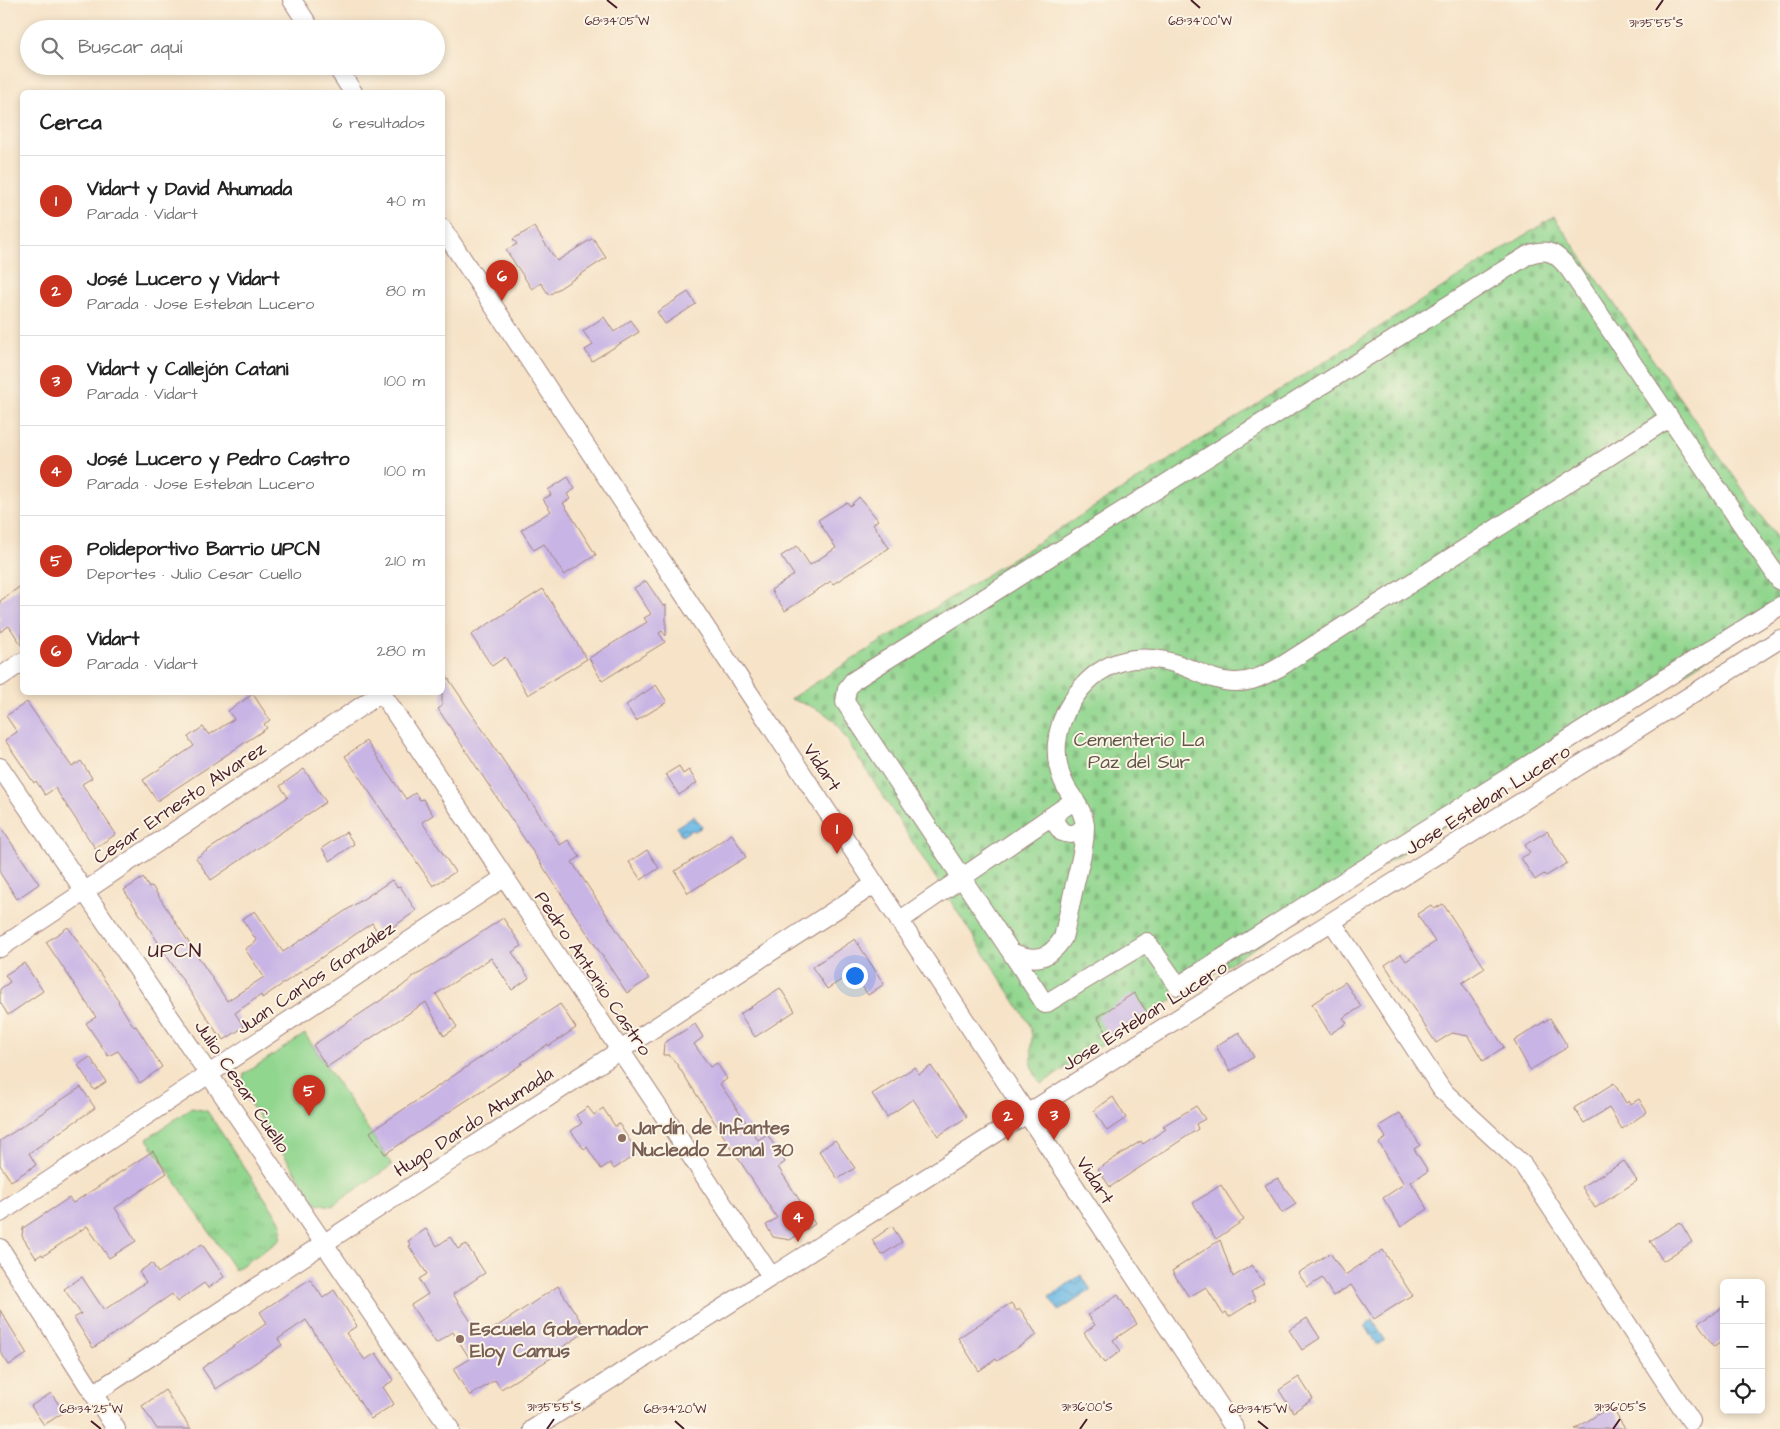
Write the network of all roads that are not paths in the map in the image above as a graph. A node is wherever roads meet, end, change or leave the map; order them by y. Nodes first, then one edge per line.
1 (292, 0) edge
2 (305, 20) edge
3 (342, 75) edge
4 (352, 90) edge
5 (445, 233) edge
6 (1669, 418) junction
7 (1780, 581) edge
8 (1780, 606) edge
9 (1780, 639) edge
10 (20, 663) edge
11 (0, 677) edge
12 (378, 695) edge
13 (382, 695) edge
14 (0, 767) edge
15 (1075, 800) junction
16 (1056, 813) junction
17 (1085, 825) junction
18 (505, 877) junction
19 (961, 878) junction
20 (875, 884) junction
21 (84, 891) junction
22 (899, 921) junction
23 (1332, 922) junction
24 (0, 948) edge
25 (1011, 952) junction
26 (620, 1050) junction
27 (209, 1074) junction
28 (1027, 1114) junction
29 (0, 1213) edge
30 (324, 1243) junction
31 (0, 1248) edge
32 (771, 1276) junction
33 (94, 1394) junction
34 (1691, 1421) dead end
35 (116, 1429) edge
36 (450, 1429) edge
37 (532, 1429) edge
38 (1235, 1429) edge

1 - 2 street
3 - 4 street
5 - 20 street, Vidart
6 - 7 street
6 - 15 street
6 - 19 street
8 - 25 street
9 - 23 street, Jose Esteban Lucero
10 - 11 street
12 - 21 street, Cesar Ernesto Alvarez
13 - 18 street, Pedro Antonio Castro
14 - 21 street, Julio Cesar Cuello
15 - 16 street
15 - 17 street
16 - 17 street
16 - 19 street
17 - 25 street
18 - 26 street, Pedro Antonio Castro
18 - 27 street, Juan Carlos González
19 - 22 street
19 - 25 street
20 - 22 street, Vidart
20 - 26 street, Hugo Dardo Ahumada
21 - 24 street, Cesar Ernesto Alvarez
21 - 27 street, Julio Cesar Cuello
22 - 28 street, Vidart
23 - 28 street, Jose Esteban Lucero
23 - 34 street
26 - 30 street, Hugo Dardo Ahumada
26 - 32 street, Pedro Antonio Castro
27 - 29 street, Juan Carlos González
27 - 30 street, Julio Cesar Cuello
28 - 32 street, Jose Esteban Lucero
28 - 38 street, Vidart
30 - 33 street, Hugo Dardo Ahumada
30 - 36 street, Julio Cesar Cuello
31 - 33 street
32 - 37 street, Jose Esteban Lucero
33 - 35 street

